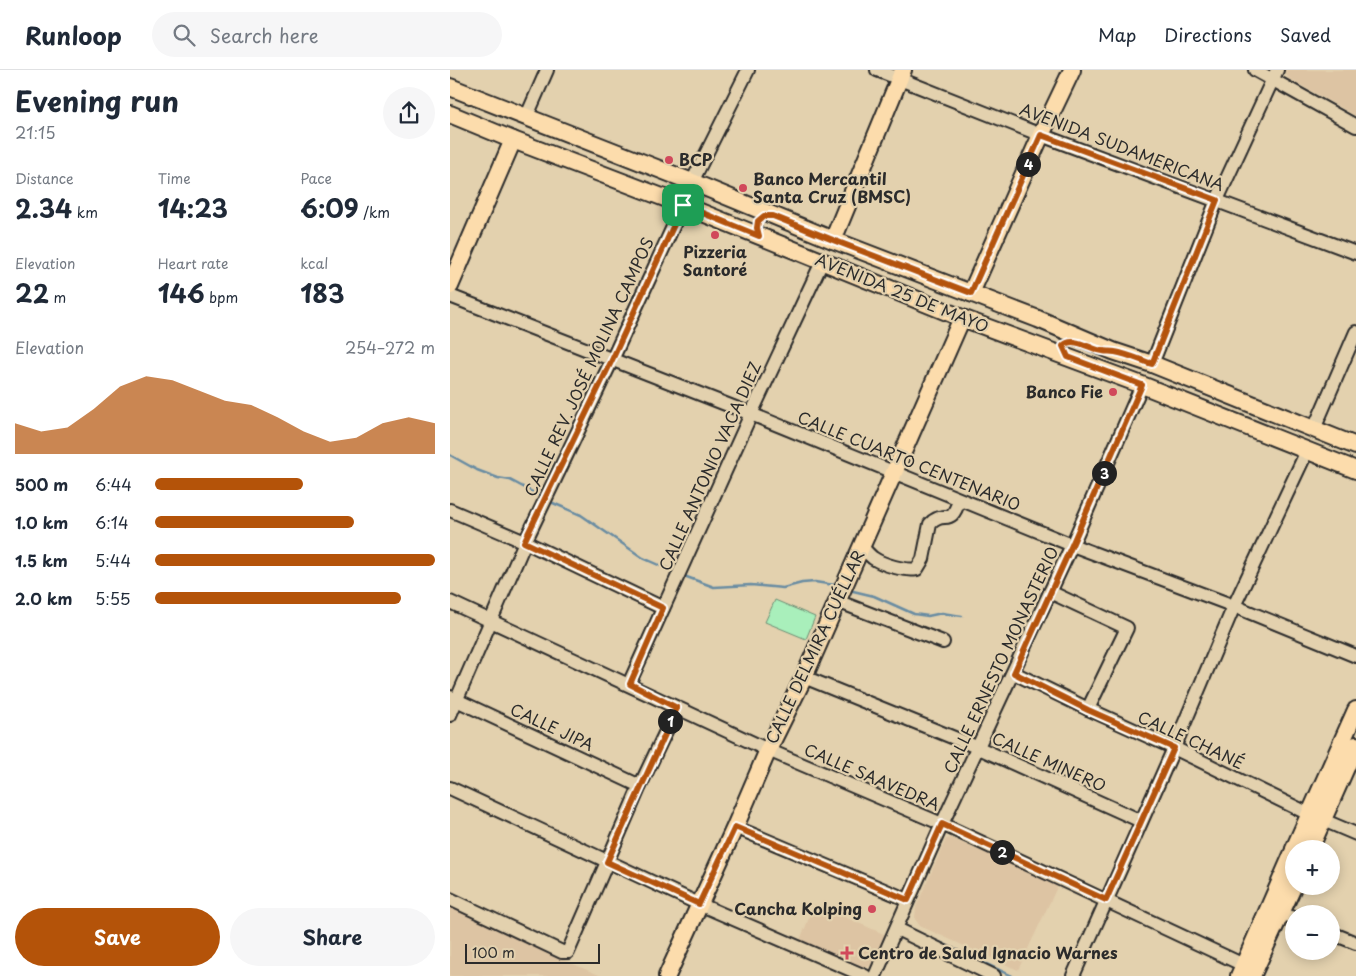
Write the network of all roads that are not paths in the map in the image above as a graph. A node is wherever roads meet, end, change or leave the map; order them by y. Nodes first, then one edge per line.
1 (547, 70) edge
2 (748, 70) edge
3 (877, 70) edge
4 (1072, 70) edge
5 (1255, 70) edge
6 (901, 74) edge
7 (1275, 75) edge
8 (457, 90) edge
9 (493, 104) junction
10 (451, 114) edge
11 (526, 118) junction
12 (1356, 126) edge
13 (483, 127) junction
14 (1041, 135) junction
15 (513, 140) junction
16 (692, 182) junction
17 (1217, 200) junction
18 (741, 202) junction
19 (683, 205) junction
20 (773, 216) junction
21 (732, 225) junction
22 (759, 236) junction
23 (833, 240) junction
24 (1356, 253) edge
25 (822, 262) junction
26 (450, 286) edge
27 (971, 293) junction
28 (450, 296) edge
29 (962, 318) junction
30 (1038, 319) junction
31 (1356, 332) edge
32 (1021, 340) junction
33 (1113, 351) junction
34 (1068, 357) junction
35 (612, 360) junction
36 (1152, 364) junction
37 (1142, 385) junction
38 (750, 414) junction
39 (1314, 429) junction
40 (1356, 446) edge
41 (1307, 451) junction
42 (1329, 460) junction
43 (1356, 465) edge
44 (1356, 470) edge
45 (894, 473) junction
46 (960, 500) junction
47 (450, 510) edge
48 (524, 542) junction
49 (1072, 545) junction
50 (861, 546) junction
51 (1050, 592) junction
52 (837, 601) junction
53 (450, 602) edge
54 (1234, 606) junction
55 (663, 608) junction
56 (491, 621) junction
57 (943, 642) dead end
58 (1356, 656) edge
59 (1014, 673) junction
60 (804, 677) junction
61 (630, 684) junction
62 (453, 699) edge
63 (677, 708) junction
64 (1088, 710) junction
65 (1356, 710) edge
66 (450, 714) edge
67 (1356, 745) edge
68 (979, 748) junction
69 (1174, 748) junction
70 (768, 750) junction
71 (640, 786) junction
72 (450, 788) edge
73 (1316, 817) junction
74 (1141, 821) junction
75 (942, 824) junction
76 (735, 827) junction
77 (1356, 834) edge
78 (1301, 840) edge
79 (1312, 840) edge
80 (607, 862) junction
81 (1285, 894) edge
82 (1289, 895) edge
83 (450, 899) edge
84 (908, 900) junction
85 (1106, 900) junction
86 (699, 904) junction
87 (1281, 913) edge
88 (897, 929) junction
89 (1340, 937) edge
90 (1356, 943) edge
91 (972, 971) edge
92 (1247, 972) edge
93 (667, 976) edge
94 (865, 976) edge
95 (875, 976) edge
96 (994, 976) edge
97 (1073, 976) edge

1 - 11 street
2 - 16 street
3 - 6 street, AVENIDA SUDAMERICANA
4 - 14 main road
5 - 7 street
6 - 14 street, AVENIDA SUDAMERICANA
6 - 23 main road
7 - 12 street
7 - 17 street
8 - 9 main road, AVENIDA 25 DE MAYO
8 - 10 main road
9 - 11 main road, AVENIDA 25 DE MAYO
9 - 13 main road
10 - 13 main road, AVENIDA 25 DE MAYO
11 - 16 main road, AVENIDA 25 DE MAYO
13 - 15 main road, AVENIDA 25 DE MAYO
14 - 17 street, AVENIDA SUDAMERICANA
14 - 27 main road
15 - 19 main road, AVENIDA 25 DE MAYO
15 - 26 main road
16 - 18 main road, AVENIDA 25 DE MAYO
17 - 24 street, AVENIDA SUDAMERICANA
17 - 36 street
18 - 20 main road, AVENIDA 25 DE MAYO
18 - 21 main road
19 - 21 main road, AVENIDA 25 DE MAYO
19 - 35 street, CALLE REV. JOSÉ MOLINA CAMPOS
20 - 22 main road
20 - 23 main road, AVENIDA 25 DE MAYO
21 - 22 main road, AVENIDA 25 DE MAYO
22 - 25 main road, AVENIDA 25 DE MAYO
23 - 27 main road, AVENIDA 25 DE MAYO
25 - 29 main road, AVENIDA 25 DE MAYO
25 - 38 street, CALLE ANTONIO VACA DIEZ
27 - 30 main road, AVENIDA 25 DE MAYO
28 - 35 street, CALLE CUARTO CENTENARIO
29 - 32 main road, AVENIDA 25 DE MAYO
29 - 45 main road, CALLE DELMIRA CUÉLLAR
30 - 32 main road
30 - 33 main road, AVENIDA 25 DE MAYO
31 - 39 street
32 - 34 main road, AVENIDA 25 DE MAYO
33 - 34 main road
33 - 36 main road, AVENIDA 25 DE MAYO
34 - 37 main road, AVENIDA 25 DE MAYO
35 - 38 street, CALLE CUARTO CENTENARIO
35 - 48 street, CALLE REV. JOSÉ MOLINA CAMPOS
36 - 39 main road, AVENIDA 25 DE MAYO
37 - 41 main road, AVENIDA 25 DE MAYO
37 - 49 street, CALLE ERNESTO MONASTERIO
38 - 45 street, CALLE CUARTO CENTENARIO
38 - 55 street, CALLE ANTONIO VACA DIEZ
39 - 40 main road, AVENIDA 25 DE MAYO
41 - 42 main road, AVENIDA 25 DE MAYO
41 - 54 street
42 - 43 main road
42 - 44 main road, AVENIDA 25 DE MAYO
45 - 46 street, CALLE CUARTO CENTENARIO
45 - 50 main road, CALLE DELMIRA CUÉLLAR
46 - 49 street, CALLE CUARTO CENTENARIO
46 - 50 street
47 - 48 street
48 - 55 street
48 - 56 street, CALLE REV. JOSÉ MOLINA CAMPOS
49 - 51 street, CALLE ERNESTO MONASTERIO
49 - 54 street, CALLE CUARTO CENTENARIO
50 - 52 main road, CALLE DELMIRA CUÉLLAR
51 - 59 street, CALLE ERNESTO MONASTERIO
51 - 64 street
52 - 57 street
52 - 60 main road, CALLE DELMIRA CUÉLLAR
53 - 56 street, CALLE SAAVEDRA
54 - 58 street, CALLE CUARTO CENTENARIO
54 - 69 street
55 - 61 street, CALLE ANTONIO VACA DIEZ
56 - 61 street, CALLE SAAVEDRA
56 - 62 street, CALLE REV. JOSÉ MOLINA CAMPOS
59 - 64 street, CALLE CHANÉ
59 - 68 street, CALLE ERNESTO MONASTERIO
60 - 68 street, CALLE MINERO
60 - 70 main road, CALLE DELMIRA CUÉLLAR
61 - 63 street, CALLE SAAVEDRA
62 - 66 street, CALLE REV. JOSÉ MOLINA CAMPOS
62 - 71 street, CALLE JIPA
63 - 70 street, CALLE SAAVEDRA
63 - 71 street
64 - 69 street, CALLE CHANÉ
65 - 73 main road
67 - 73 main road
68 - 74 street, CALLE MINERO
68 - 75 street, CALLE ERNESTO MONASTERIO
69 - 73 street, CALLE CHANÉ
69 - 74 street
70 - 75 street, CALLE SAAVEDRA
70 - 76 main road, CALLE DELMIRA CUÉLLAR
71 - 80 street
72 - 80 street
73 - 77 street, CALLE CHANÉ
73 - 78 main road
73 - 79 main road
74 - 85 street
75 - 84 street, CALLE ERNESTO MONASTERIO
75 - 85 street, CALLE SAAVEDRA
76 - 84 street
76 - 86 main road, CALLE DELMIRA CUÉLLAR
80 - 83 street
80 - 86 street
81 - 87 main road
82 - 87 main road
84 - 88 street, CALLE ERNESTO MONASTERIO
85 - 92 street, CALLE SAAVEDRA
85 - 97 street
86 - 93 main road, CALLE DELMIRA CUÉLLAR
86 - 94 street
87 - 92 main road
88 - 91 street
88 - 95 street, CALLE ERNESTO MONASTERIO
89 - 90 street
91 - 96 street

